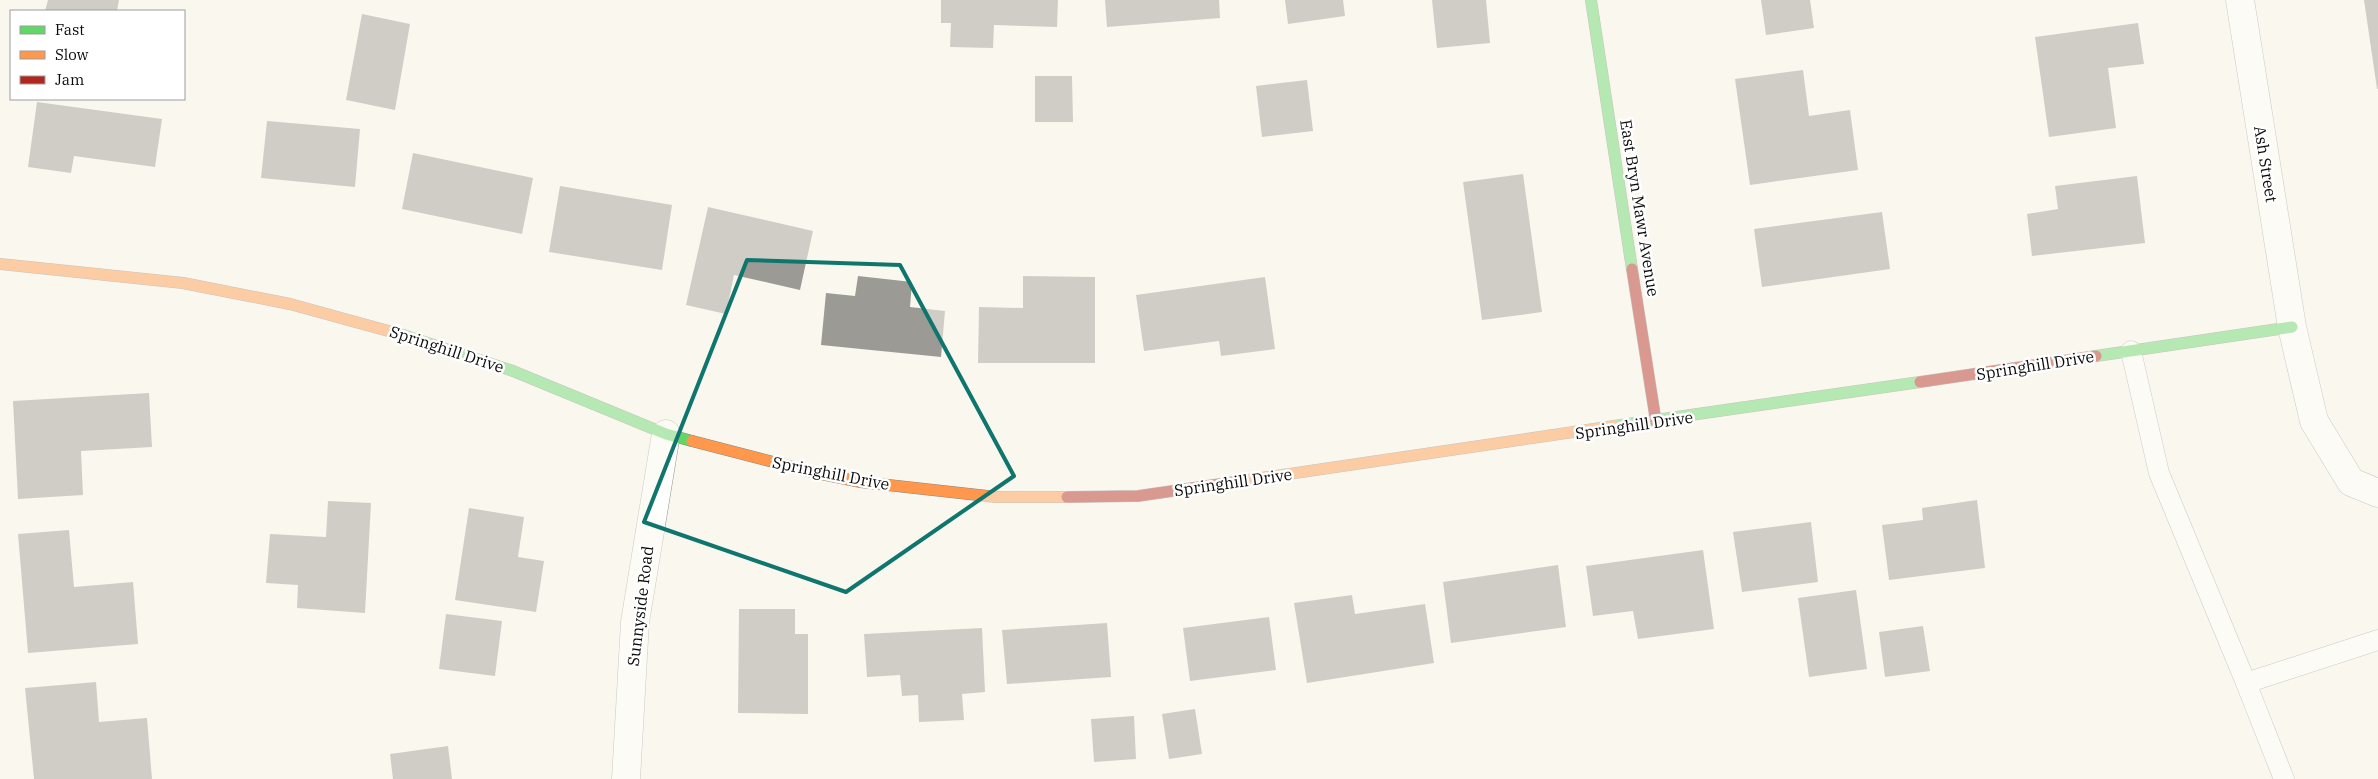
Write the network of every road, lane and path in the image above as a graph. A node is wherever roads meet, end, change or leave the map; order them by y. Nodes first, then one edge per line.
1 (1591, 0) edge
2 (2240, 0) edge
3 (0, 264) edge
4 (2292, 327) junction
5 (2131, 351) junction
6 (1656, 422) junction
7 (666, 434) junction
8 (2378, 493) edge
9 (2378, 640) edge
10 (2246, 683) junction
11 (626, 779) edge
12 (2284, 779) edge

1 - 6 street, East Bryn Mawr Avenue
2 - 4 street, Ash Street
3 - 7 street, Springhill Drive
4 - 5 street, Springhill Drive
4 - 8 street
5 - 6 street, Springhill Drive
5 - 10 lane
6 - 7 street, Springhill Drive
7 - 11 street, Sunnyside Road
9 - 10 lane
10 - 12 lane

